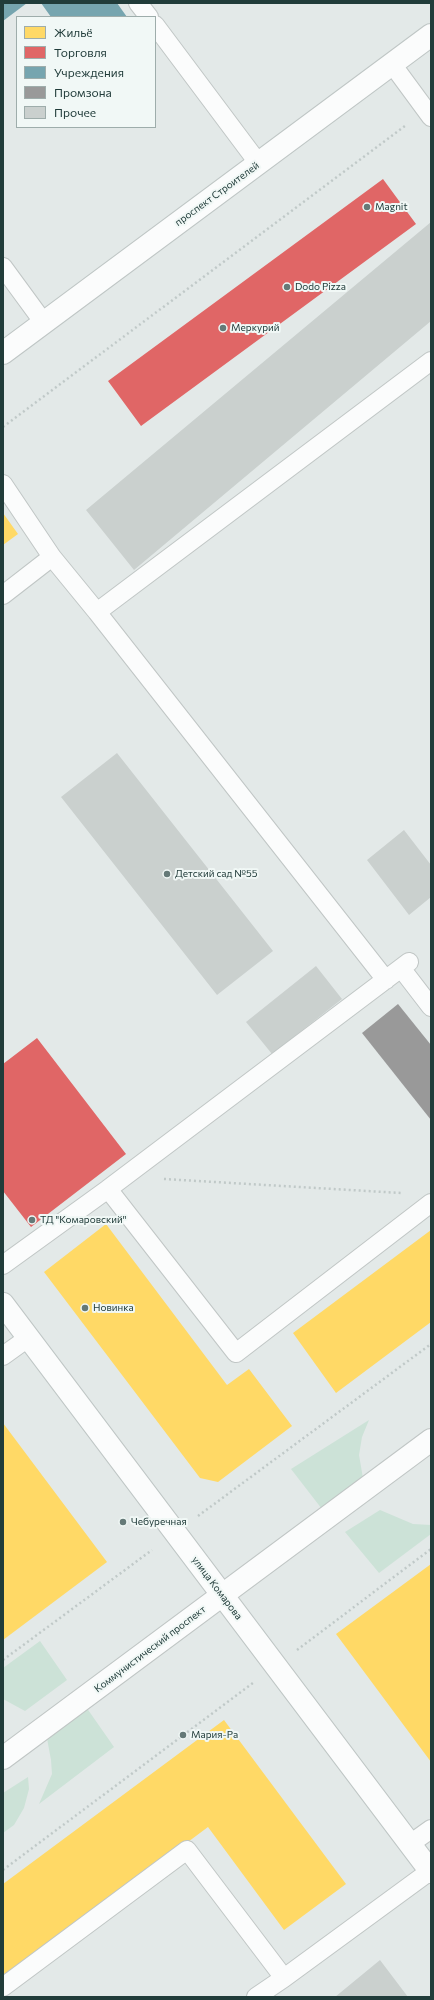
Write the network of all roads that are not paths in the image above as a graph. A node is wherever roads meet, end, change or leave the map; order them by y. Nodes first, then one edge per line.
1 (138, 3) edge
2 (148, 16) edge
3 (156, 26) edge
4 (431, 35) edge
5 (392, 64) junction
6 (429, 113) edge
7 (259, 164) junction
8 (3, 267) edge
9 (44, 323) junction
10 (3, 353) edge
11 (431, 361) edge
12 (3, 484) edge
13 (52, 557) junction
14 (3, 595) edge
15 (97, 612) junction
16 (386, 980) junction
17 (431, 1007) edge
18 (108, 1188) junction
19 (431, 1203) edge
20 (3, 1265) edge
21 (3, 1304) edge
22 (28, 1338) junction
23 (3, 1356) edge
24 (431, 1440) edge
25 (223, 1595) junction
26 (3, 1758) edge
27 (431, 1829) edge
28 (410, 1844) junction
29 (431, 1872) edge
30 (284, 1978) junction
31 (3, 1987) edge
32 (260, 1996) edge

1 - 2 lane
3 - 7 lane
4 - 5 street, проспект Строителей
5 - 6 lane
5 - 7 street, проспект Строителей
7 - 9 street, проспект Строителей
8 - 9 lane
9 - 10 street, проспект Строителей
11 - 15 lane
12 - 13 lane
13 - 14 lane
13 - 15 lane
15 - 16 lane
16 - 17 lane
16 - 18 lane
18 - 19 lane
18 - 20 lane
21 - 22 street, улица Комарова
22 - 23 lane
22 - 25 street, улица Комарова
24 - 25 street, Коммунистический проспект
25 - 26 street, Коммунистический проспект
25 - 28 street, улица Комарова
27 - 28 lane
28 - 29 street, улица Комарова
29 - 30 lane
30 - 31 lane
30 - 32 lane

